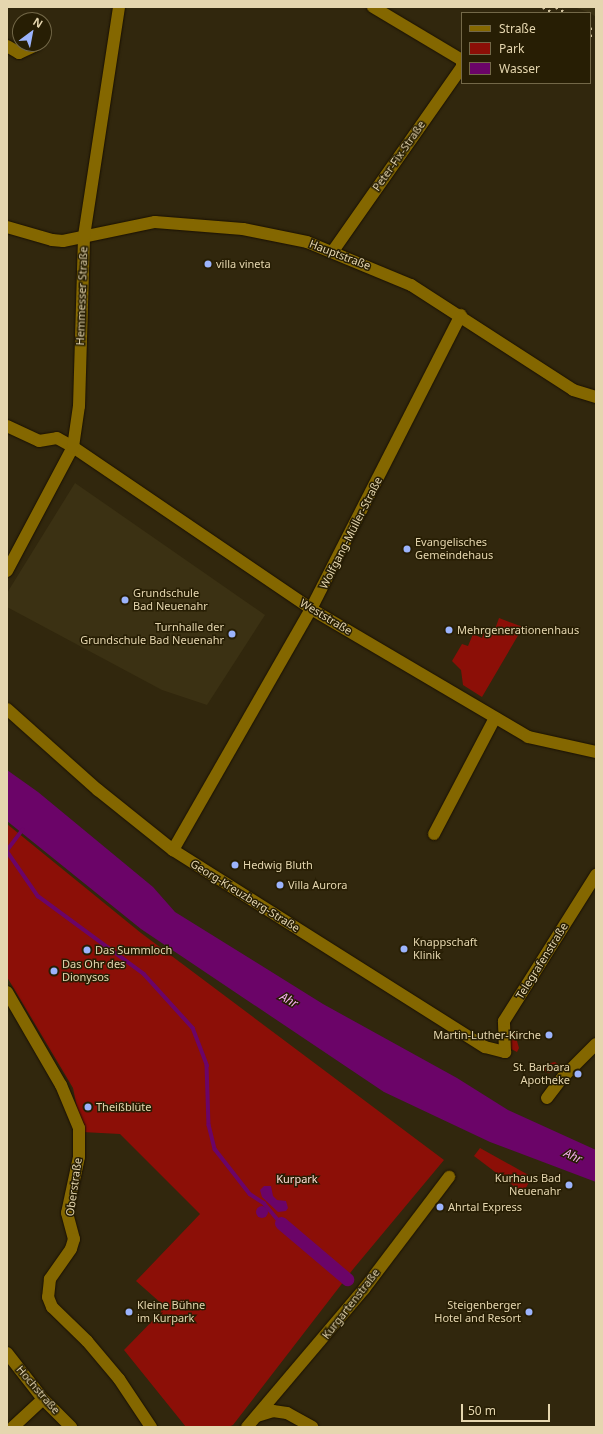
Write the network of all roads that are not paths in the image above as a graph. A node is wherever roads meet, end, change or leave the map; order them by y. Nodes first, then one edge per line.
1 (119, 7) edge
2 (373, 7) edge
3 (461, 59) edge
4 (461, 68) edge
5 (7, 226) edge
6 (84, 236) junction
7 (333, 251) junction
8 (461, 315) junction
9 (596, 397) edge
10 (7, 426) edge
11 (74, 447) junction
12 (7, 572) edge
13 (312, 609) junction
14 (7, 709) edge
15 (495, 718) junction
16 (596, 752) edge
17 (434, 834) dead end
18 (173, 850) junction
19 (596, 875) edge
20 (7, 992) edge
21 (596, 1044) edge
22 (505, 1052) joint
23 (547, 1098) dead end
24 (449, 1177) dead end
25 (7, 1353) edge
26 (43, 1399) junction
27 (256, 1416) junction
28 (13, 1427) edge
29 (71, 1427) edge
30 (151, 1427) edge
31 (247, 1427) edge
32 (312, 1427) edge

1 - 6 street, Hemmesser Straße
2 - 3 street, Peter-Fix-Straße
4 - 7 street, Peter-Fix-Straße
5 - 6 street, Hauptstraße
6 - 7 street, Hauptstraße
6 - 11 street, Hemmesser Straße
7 - 8 street, Hauptstraße
8 - 9 street, Hauptstraße
8 - 13 street, Wolfgang-Müller-Straße
10 - 11 street, Weststraße
11 - 12 street, Hemmesser Straße
11 - 13 street, Weststraße
13 - 15 street, Weststraße
13 - 18 street, Wolfgang-Müller-Straße
14 - 18 street, Georg-Kreuzberg-Straße
15 - 16 street, Weststraße
15 - 17 street
18 - 22 street, Georg-Kreuzberg-Straße
19 - 22 street, Telegrafenstraße
20 - 30 street, Oberstraße
21 - 23 street
24 - 27 street, Kurgartenstraße
25 - 26 street, Hochstraße
26 - 28 street
26 - 29 street, Hochstraße
27 - 31 street, Kurgartenstraße
27 - 32 street

